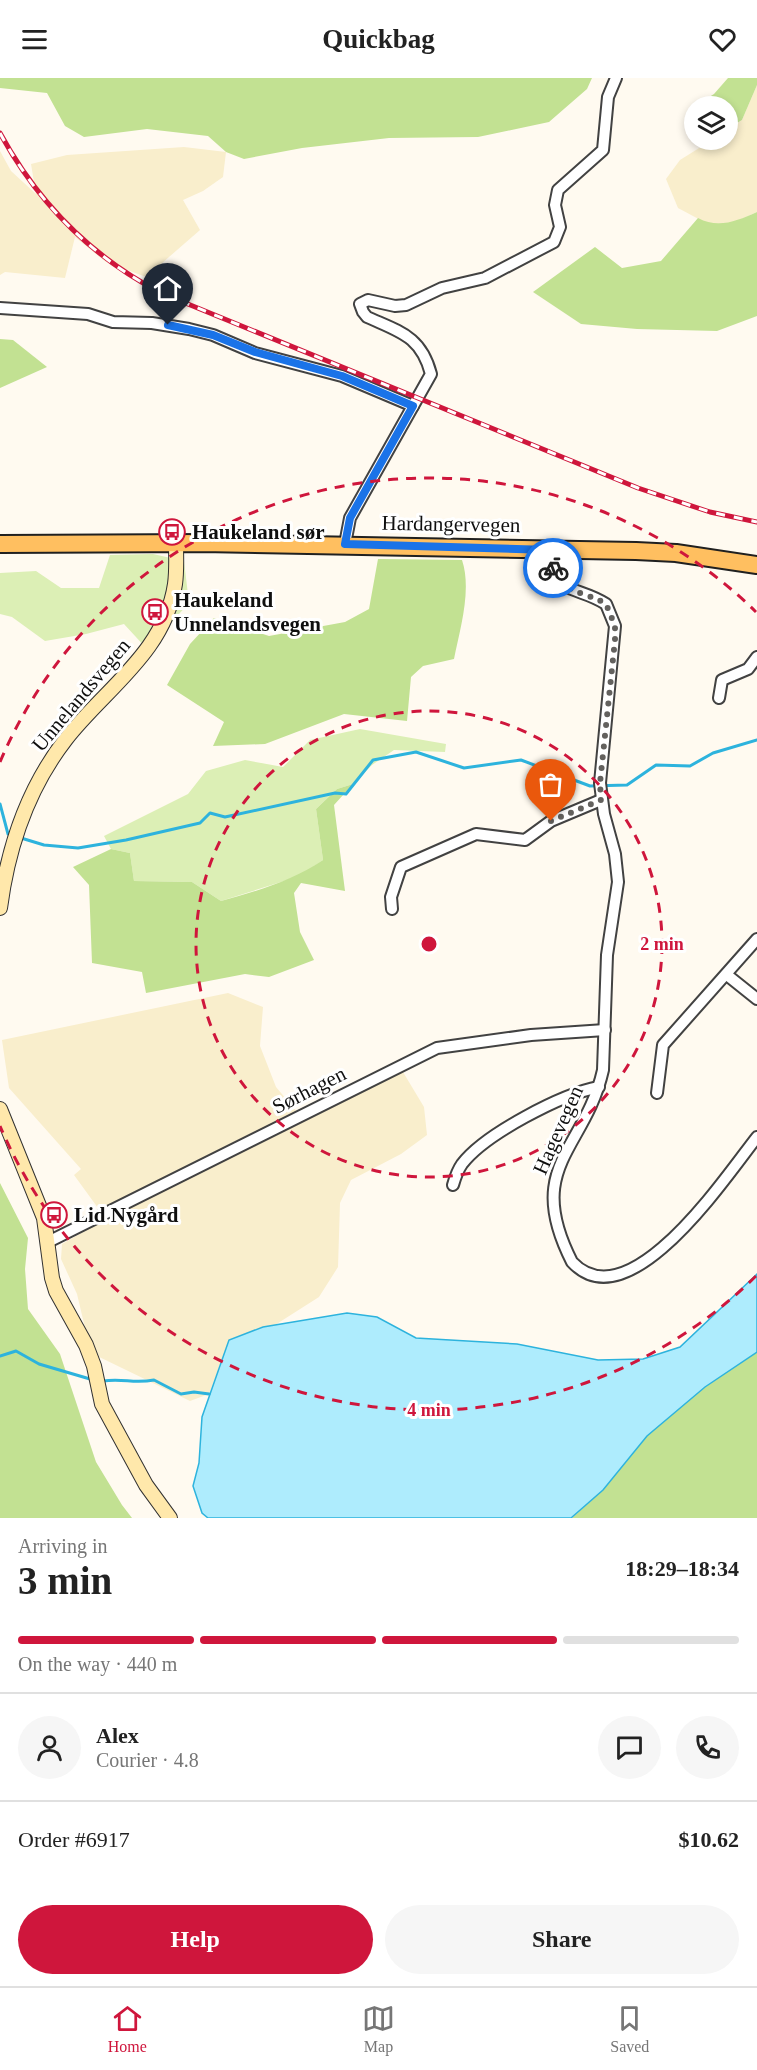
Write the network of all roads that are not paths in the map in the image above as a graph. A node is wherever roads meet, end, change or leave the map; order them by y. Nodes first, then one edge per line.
1 (616, 78) edge
2 (0, 308) edge
3 (413, 406) junction
4 (176, 543) junction
5 (0, 544) edge
6 (345, 544) junction
7 (550, 550) junction
8 (757, 565) edge
9 (757, 657) edge
10 (719, 698) dead end
11 (600, 792) junction
12 (0, 908) edge
13 (392, 909) dead end
14 (757, 939) edge
15 (727, 975) junction
16 (757, 999) edge
17 (605, 1030) junction
18 (599, 1087) junction
19 (657, 1093) dead end
20 (0, 1109) edge
21 (757, 1137) edge
22 (453, 1185) dead end
23 (48, 1242) junction
24 (170, 1518) edge

1 - 3 street
2 - 3 street
3 - 6 street
4 - 5 main road, Hardangervegen
4 - 6 main road, Hardangervegen
4 - 12 main road, Unnelandsvegen
6 - 7 main road, Hardangervegen
7 - 8 main road, Hardangervegen
7 - 11 street, Hagevegen
9 - 10 street
11 - 13 street
11 - 17 street, Hagevegen
14 - 15 street
15 - 16 street
15 - 19 street
17 - 18 street, Hagevegen
17 - 23 street, Sørhagen
18 - 21 street, Hagevegen
18 - 22 street
20 - 23 main road
23 - 24 main road

